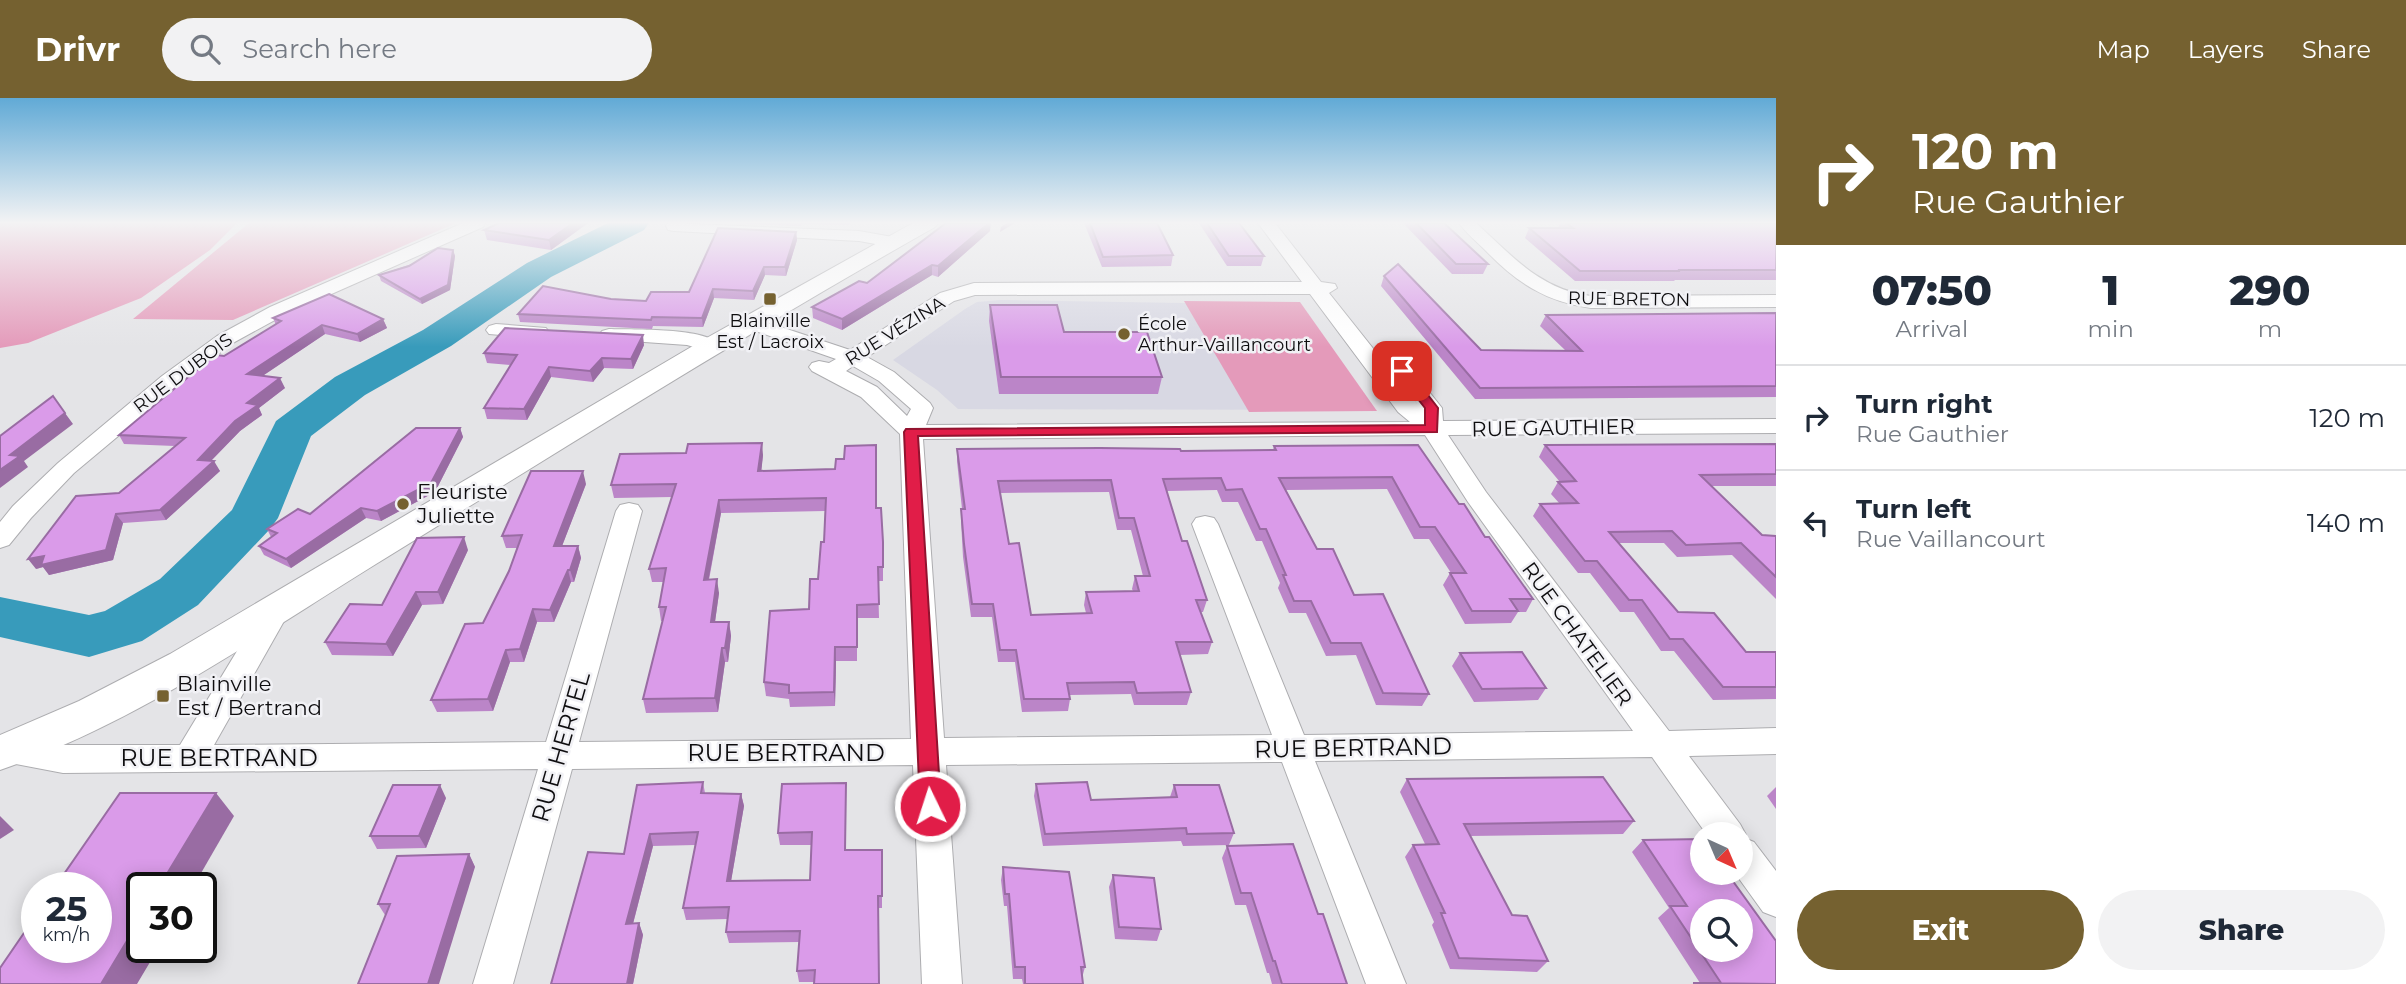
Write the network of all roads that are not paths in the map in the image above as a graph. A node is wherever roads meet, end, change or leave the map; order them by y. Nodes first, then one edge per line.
1 (383, 264) edge
2 (855, 264) edge
3 (1304, 264) edge
4 (1311, 264) edge
5 (1512, 264) edge
6 (1326, 288) junction
7 (1776, 301) edge
8 (496, 330) dead end
9 (562, 333) edge
10 (588, 334) edge
11 (731, 335) junction
12 (851, 359) junction
13 (831, 372) junction
14 (1776, 426) edge
15 (1432, 429) junction
16 (911, 432) junction
17 (629, 511) dead end
18 (1205, 524) dead end
19 (0, 540) edge
20 (278, 607) junction
21 (1776, 741) edge
22 (1658, 743) junction
23 (1295, 748) junction
24 (2, 751) edge
25 (926, 751) junction
26 (560, 754) junction
27 (190, 758) junction
28 (1718, 822) edge
29 (1754, 870) edge
30 (1776, 900) edge
31 (493, 984) edge
32 (942, 984) edge
33 (1387, 984) edge

1 - 19 street, RUE DUBOIS
2 - 11 street
3 - 6 street
4 - 6 street
5 - 7 street, RUE BRETON
6 - 12 street, RUE VÉZINA
6 - 15 street, RUE CHATELIER
8 - 9 street
10 - 11 street
11 - 12 street
11 - 13 street
11 - 20 street
12 - 13 street, RUE VÉZINA
12 - 16 street
13 - 16 street
14 - 15 street, RUE GAUTHIER
15 - 16 street, RUE GAUTHIER
15 - 22 street, RUE CHATELIER
16 - 25 street
17 - 26 street, RUE HERTEL
18 - 23 street
20 - 24 street
20 - 27 street
21 - 22 street, RUE BERTRAND
22 - 23 street, RUE BERTRAND
22 - 28 street, RUE CHATELIER
23 - 25 street, RUE BERTRAND
23 - 33 street
24 - 27 street, RUE BERTRAND
25 - 26 street, RUE BERTRAND
25 - 32 street
26 - 27 street, RUE BERTRAND
26 - 31 street, RUE HERTEL
29 - 30 street

